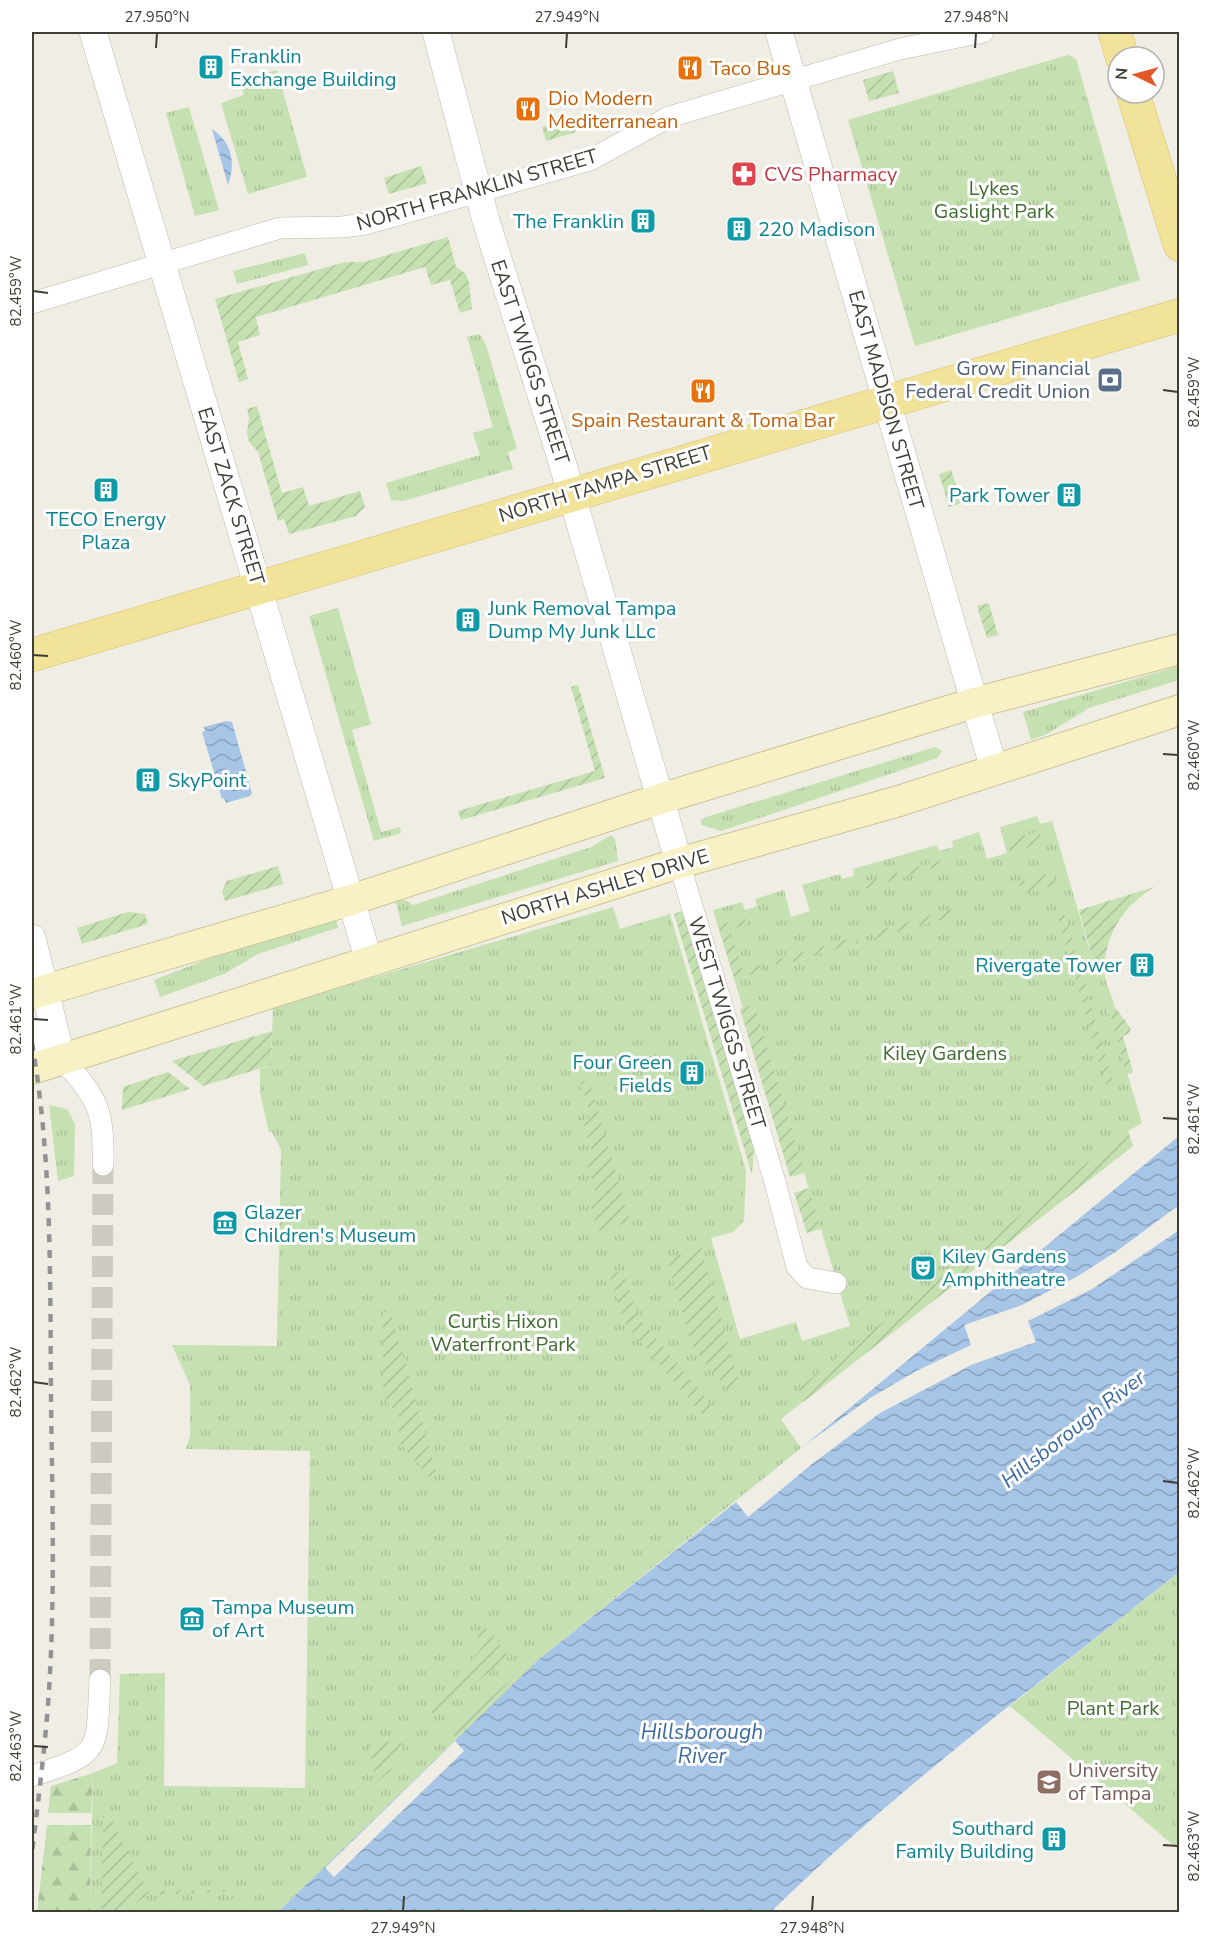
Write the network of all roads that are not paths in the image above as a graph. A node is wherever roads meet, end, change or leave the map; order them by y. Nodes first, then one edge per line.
1 (93, 32) edge
2 (436, 32) edge
3 (779, 32) edge
4 (983, 32) edge
5 (793, 81) junction
6 (1137, 105) edge
7 (478, 192) junction
8 (1179, 245) edge
9 (162, 263) junction
10 (32, 303) edge
11 (1179, 315) edge
12 (886, 401) junction
13 (572, 494) junction
14 (258, 588) junction
15 (1179, 649) edge
16 (32, 655) edge
17 (974, 703) junction
18 (1179, 710) edge
19 (994, 769) junction
20 (660, 800) junction
21 (679, 863) junction
22 (351, 900) junction
23 (32, 938) edge
24 (369, 961) junction
25 (38, 992) edge
26 (32, 1032) edge
27 (62, 1059) junction
28 (32, 1069) edge
29 (103, 1165) tunnel mouth
30 (836, 1283) dead end
31 (100, 1680) tunnel mouth
32 (32, 1776) edge

1 - 9 street, EAST ZACK STREET
2 - 7 street, EAST TWIGGS STREET
3 - 5 street, EAST MADISON STREET
4 - 5 street, NORTH FRANKLIN STREET
5 - 7 street, NORTH FRANKLIN STREET
5 - 12 street, EAST MADISON STREET
6 - 8 main road
7 - 9 street, NORTH FRANKLIN STREET
7 - 13 street, EAST TWIGGS STREET
9 - 10 street, NORTH FRANKLIN STREET
9 - 14 street, EAST ZACK STREET
11 - 12 main road, NORTH TAMPA STREET
12 - 13 main road, NORTH TAMPA STREET
12 - 17 street, EAST MADISON STREET
13 - 14 main road, NORTH TAMPA STREET
13 - 20 street, EAST TWIGGS STREET
14 - 16 main road, NORTH TAMPA STREET
14 - 22 street, EAST ZACK STREET
15 - 17 main road
17 - 19 street, EAST MADISON STREET
17 - 20 main road
18 - 19 main road, NORTH ASHLEY DRIVE
19 - 21 main road, NORTH ASHLEY DRIVE
20 - 21 street, EAST TWIGGS STREET
20 - 22 main road
21 - 24 main road, NORTH ASHLEY DRIVE
21 - 30 street, WEST TWIGGS STREET
22 - 24 street, EAST ZACK STREET
22 - 25 main road
23 - 25 street
24 - 27 main road, NORTH ASHLEY DRIVE
25 - 27 street
26 - 27 street
27 - 28 main road, NORTH ASHLEY DRIVE
27 - 29 street
31 - 32 street

